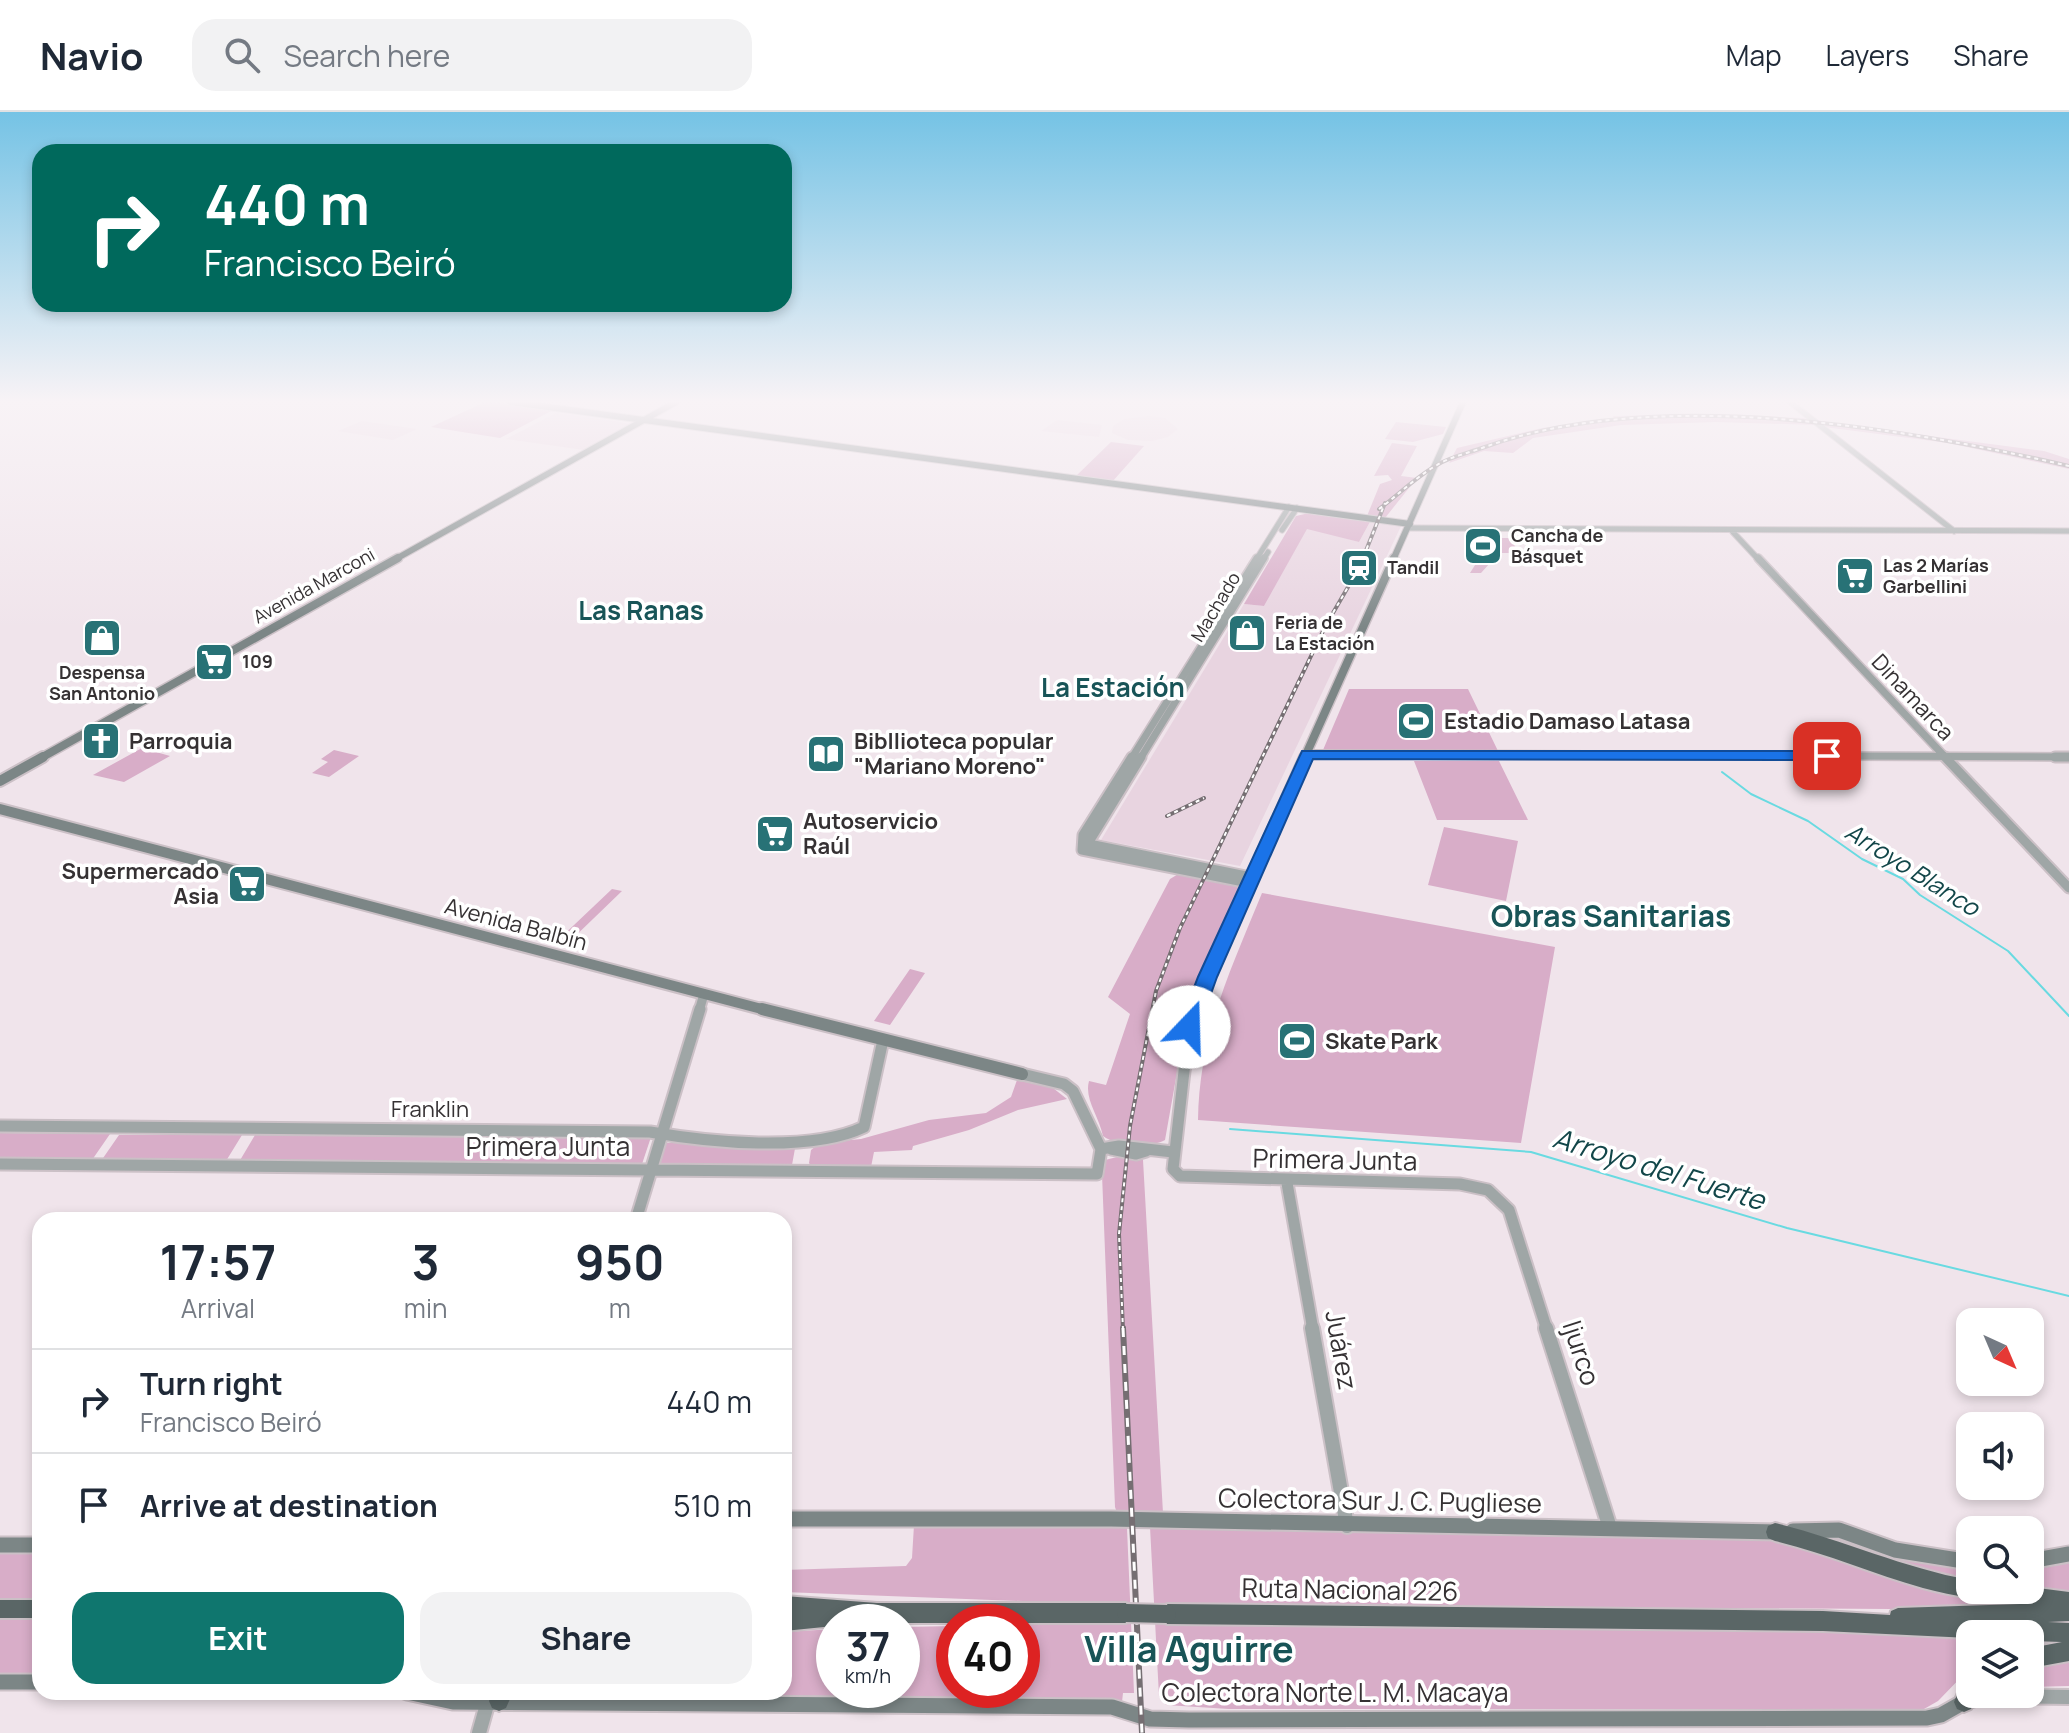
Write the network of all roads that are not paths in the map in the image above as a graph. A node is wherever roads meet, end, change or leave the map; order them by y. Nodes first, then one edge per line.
1 (541, 478) edge
2 (1069, 478) edge
3 (1430, 478) edge
4 (1886, 478) edge
5 (1293, 508) junction
6 (1409, 526) junction
7 (1731, 530) junction
8 (1954, 531) junction
9 (2069, 531) edge
10 (1308, 754) junction
11 (1943, 756) junction
12 (2069, 757) edge
13 (0, 781) edge
14 (0, 809) edge
15 (1250, 880) junction
16 (2069, 888) edge
17 (704, 994) junction
18 (883, 1040) junction
19 (1022, 1074) joint
20 (0, 1126) edge
21 (662, 1135) junction
22 (1106, 1149) junction
23 (1173, 1152) junction
24 (0, 1164) edge
25 (651, 1169) junction
26 (1287, 1183) junction
27 (1499, 1195) joint
28 (638, 1212) edge
29 (792, 1519) edge
30 (1347, 1526) junction
31 (1610, 1528) junction
32 (1775, 1532) junction
33 (0, 1545) edge
34 (32, 1545) edge
35 (2069, 1554) edge
36 (2044, 1558) edge
37 (1956, 1560) edge
38 (1956, 1587) edge
39 (2044, 1598) edge
40 (2069, 1601) edge
41 (792, 1606) edge
42 (816, 1608) edge
43 (0, 1609) edge
44 (32, 1609) edge
45 (2069, 1612) edge
46 (920, 1613) edge
47 (816, 1618) edge
48 (792, 1620) edge
49 (1823, 1621) junction
50 (2069, 1633) edge
51 (2069, 1651) edge
52 (2044, 1655) edge
53 (0, 1682) edge
54 (32, 1682) edge
55 (2044, 1697) edge
56 (2069, 1697) edge
57 (496, 1700) edge
58 (682, 1700) edge
59 (1956, 1703) edge
60 (1681, 1726) edge
61 (479, 1733) edge

1 - 13 main road, Avenida Marconi
2 - 5 main road
3 - 6 main road
4 - 8 street
5 - 6 main road
5 - 15 street, Machado
6 - 7 street
6 - 10 main road
7 - 8 street
7 - 11 street, Dinamarca
8 - 9 street
10 - 11 street
10 - 15 main road
11 - 12 street
11 - 16 street, Dinamarca
14 - 17 main road, Avenida Balbín
15 - 23 street
17 - 18 main road, Avenida Balbín
17 - 21 street
18 - 19 main road, Avenida Balbín
18 - 21 street, Franklin
19 - 22 street
20 - 21 street, Franklin
21 - 25 street
22 - 23 street
22 - 25 street, Primera Junta
23 - 26 street, Primera Junta
24 - 25 street, Primera Junta
25 - 28 street
26 - 27 street, Primera Junta
26 - 30 street, Juárez
27 - 31 street, Ijurco
29 - 30 main road, Colectora Sur J. C. Pugliese
30 - 31 main road, Colectora Sur J. C. Pugliese
31 - 32 main road, Colectora Sur J. C. Pugliese
32 - 37 main road, Colectora Sur J. C. Pugliese
32 - 38 highway
33 - 34 main road
35 - 36 main road
39 - 40 highway
41 - 42 highway, Ruta Nacional 226
43 - 44 highway
45 - 49 highway, Ruta Nacional 226
46 - 49 highway, Ruta Nacional 226, bridge
47 - 48 highway, Ruta Nacional 226
49 - 50 highway, Ruta Nacional 226
51 - 52 highway
53 - 54 main road
55 - 56 street, Colectora Norte L. M. Macaya
57 - 61 street
58 - 60 main road, Colectora Norte L. M. Macaya
59 - 60 main road, Colectora Norte L. M. Macaya

